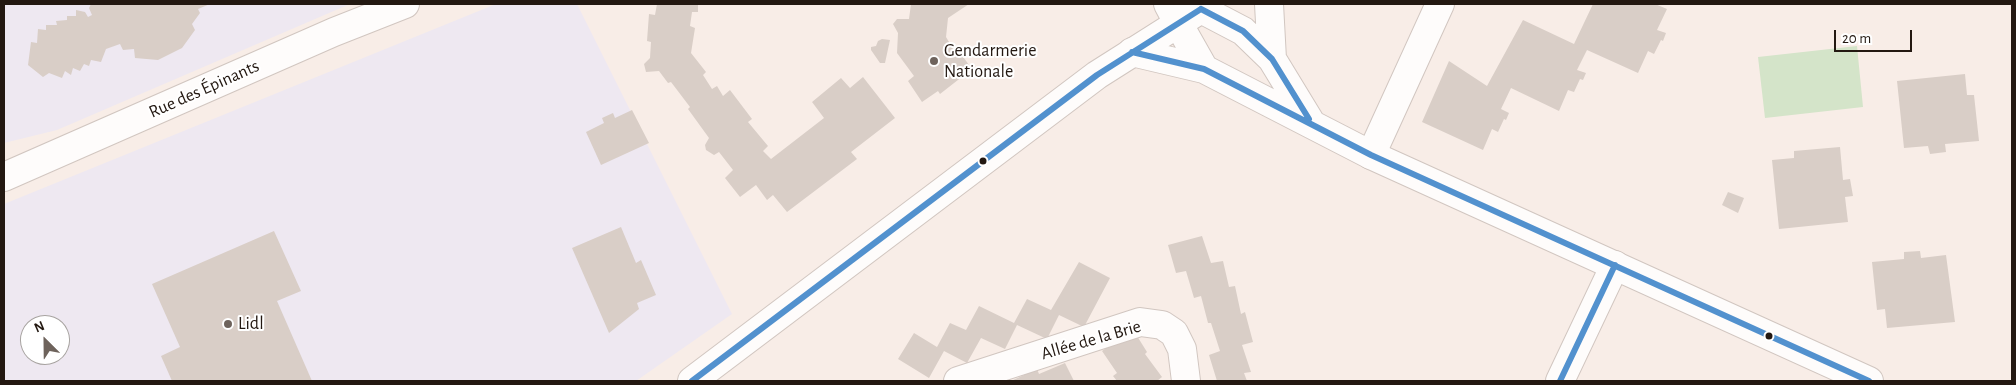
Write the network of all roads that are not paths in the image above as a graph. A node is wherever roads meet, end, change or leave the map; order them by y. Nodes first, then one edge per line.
1 (405, 4) edge
2 (1269, 4) edge
3 (1440, 4) edge
4 (1205, 6) edge
5 (1173, 13) edge
6 (1132, 52) junction
7 (1272, 59) junction
8 (1204, 69) junction
9 (1311, 123) junction
10 (1371, 155) junction
11 (4, 177) edge
12 (1614, 265) junction
13 (692, 381) edge
14 (958, 381) edge
15 (1186, 381) edge
16 (1560, 381) edge
17 (1869, 381) edge

1 - 11 street, Rue des Épinants
2 - 7 street
3 - 10 street
4 - 5 street
4 - 7 street
5 - 6 street
5 - 8 street
6 - 8 street
6 - 13 street
7 - 9 street
8 - 9 street
9 - 10 street
10 - 12 street
12 - 16 street
12 - 17 street
14 - 15 street, Allée de la Brie

